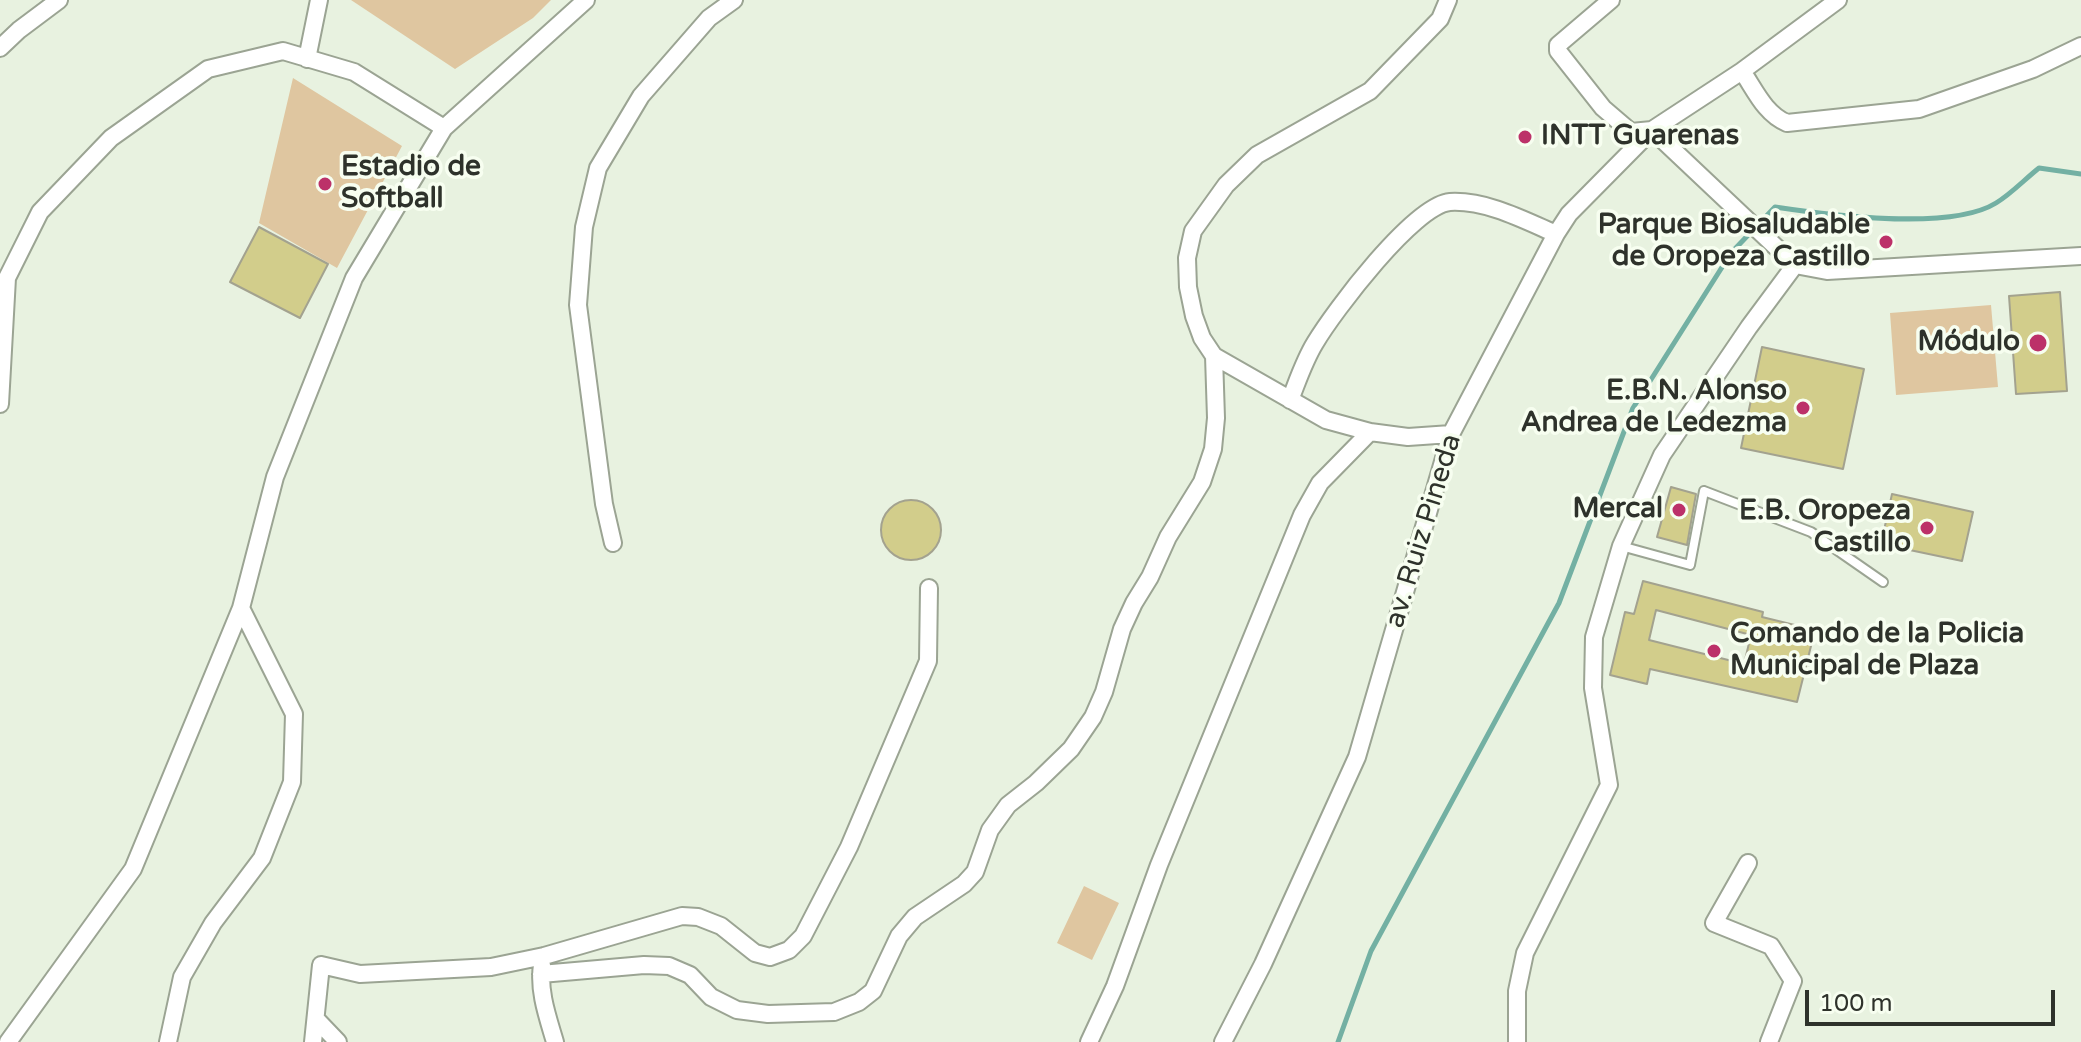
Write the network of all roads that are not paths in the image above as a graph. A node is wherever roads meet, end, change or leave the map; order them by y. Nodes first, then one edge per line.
1 (59, 0) edge
2 (319, 0) edge
3 (586, 0) edge
4 (734, 0) edge
5 (1448, 0) edge
6 (1611, 0) edge
7 (1838, 0) edge
8 (2081, 46) edge
9 (0, 48) edge
10 (307, 59) junction
11 (1742, 71) junction
12 (444, 128) junction
13 (1652, 130) junction
14 (1556, 234) junction
15 (2081, 256) edge
16 (1795, 265) junction
17 (1214, 356) junction
18 (1, 375) edge
19 (1290, 400) junction
20 (0, 404) edge
21 (1370, 432) junction
22 (1451, 434) junction
23 (613, 543) dead end
24 (1621, 546) junction
25 (1883, 582) dead end
26 (929, 588) dead end
27 (241, 608) junction
28 (1748, 863) dead end
29 (544, 956) junction
30 (541, 974) junction
31 (316, 1019) junction
32 (8, 1042) edge
33 (168, 1042) edge
34 (313, 1042) edge
35 (338, 1042) edge
36 (555, 1042) edge
37 (1090, 1042) edge
38 (1223, 1042) edge
39 (1517, 1042) edge
40 (1769, 1042) edge

1 - 9 street
2 - 10 street
3 - 12 street
4 - 23 street
5 - 17 street
6 - 13 street
7 - 11 street, av. Ruiz Pineda
8 - 11 street
10 - 12 street
10 - 18 street
11 - 13 street, av. Ruiz Pineda
12 - 27 street
13 - 14 street, av. Ruiz Pineda
13 - 16 street
14 - 19 street
14 - 22 street, av. Ruiz Pineda
15 - 16 street
16 - 24 street
17 - 19 street
17 - 30 street
18 - 20 street
19 - 21 street
21 - 22 street
21 - 37 street
22 - 38 street, av. Ruiz Pineda
24 - 25 lane
24 - 39 street
26 - 29 street
27 - 32 street
27 - 33 street
28 - 40 street
29 - 30 street
29 - 31 street
30 - 36 street
31 - 34 street
31 - 35 street

